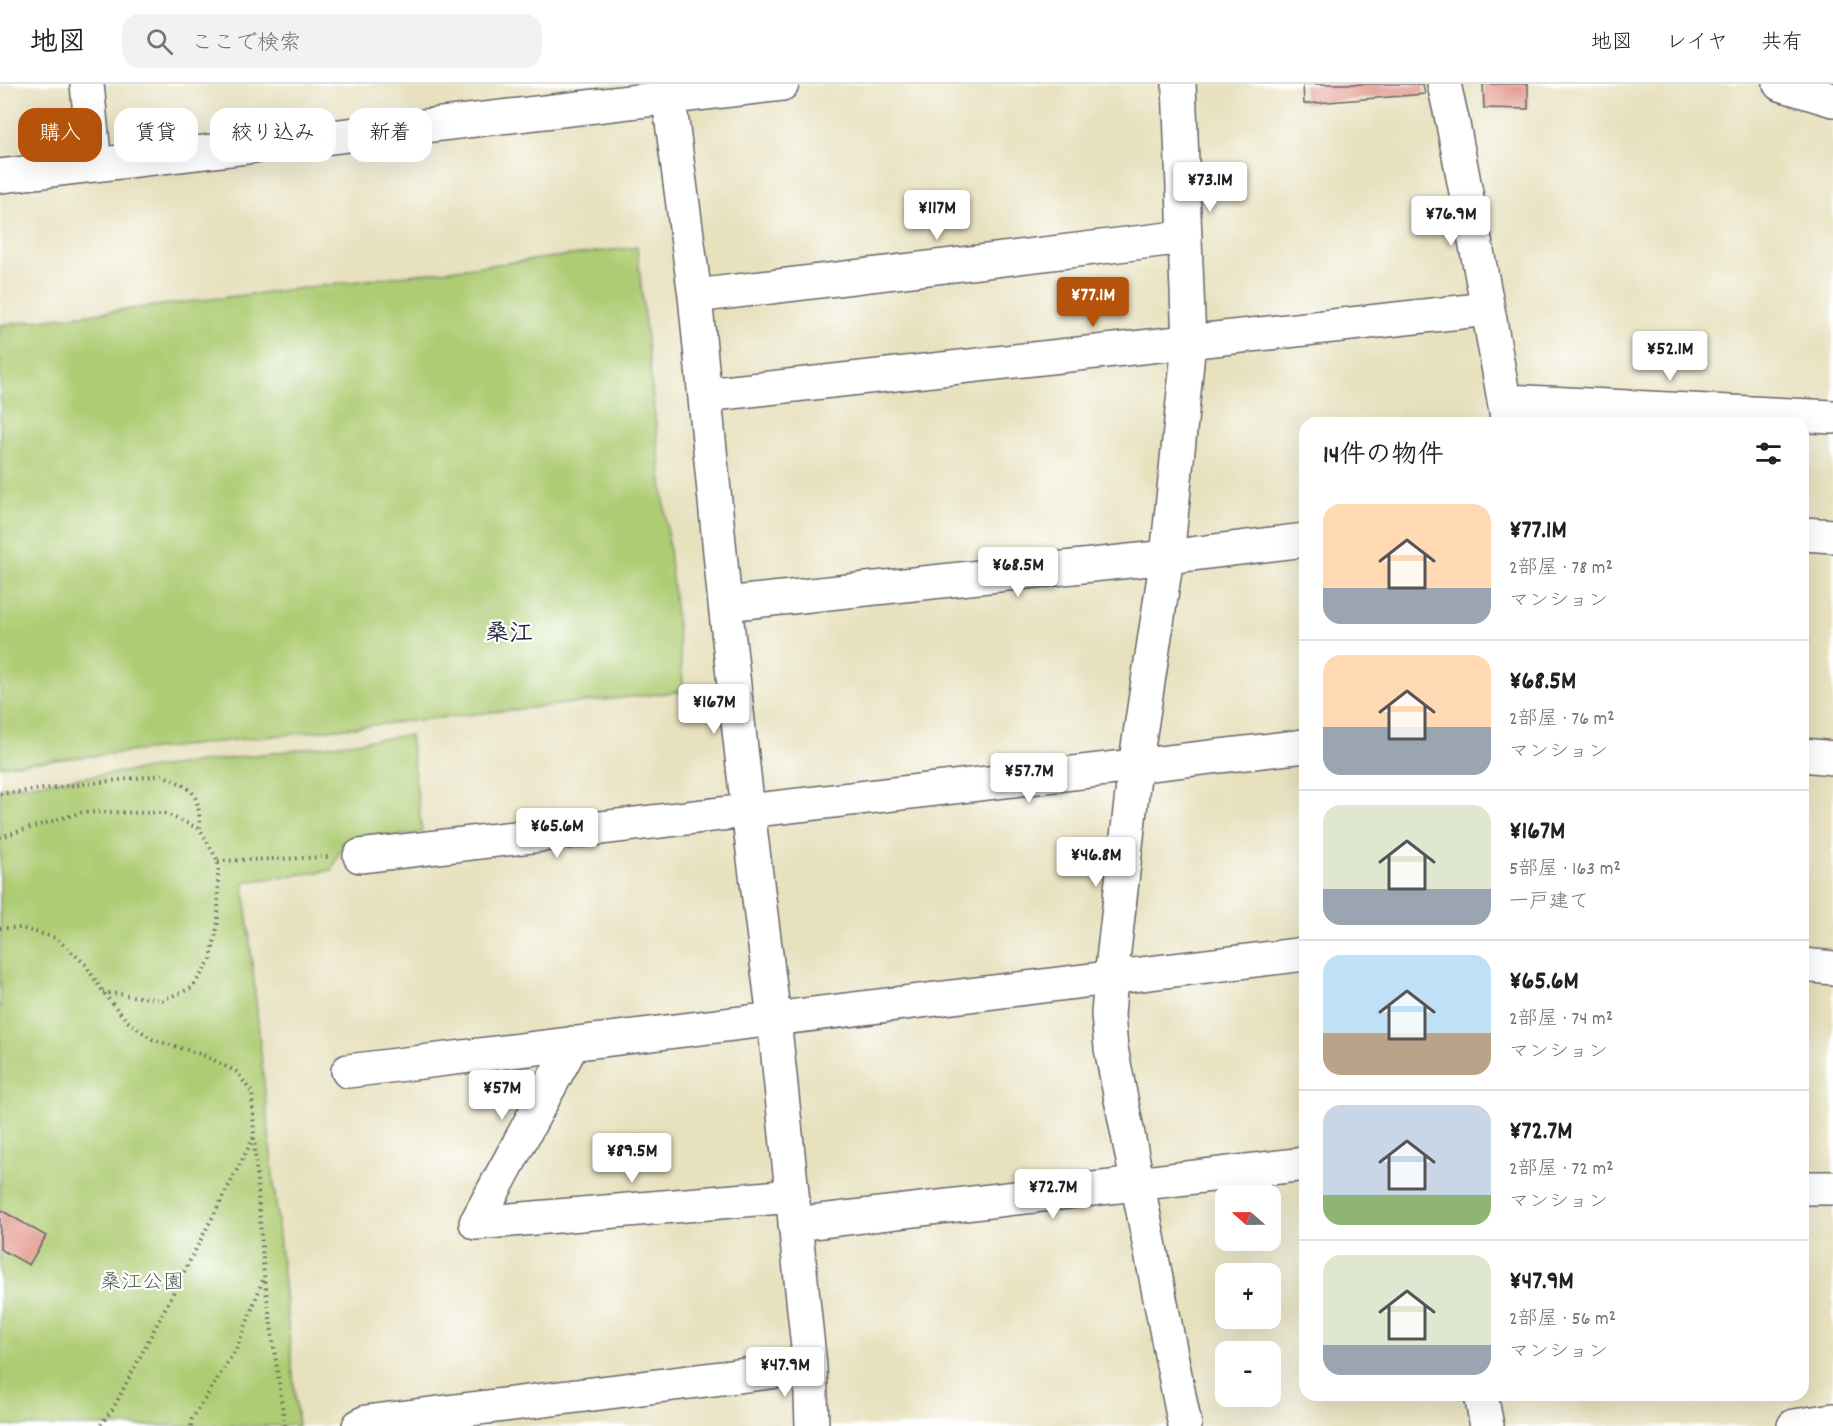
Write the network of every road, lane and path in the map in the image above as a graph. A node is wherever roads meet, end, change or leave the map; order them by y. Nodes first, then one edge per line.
1 (87, 84) edge
2 (782, 84) edge
3 (1179, 84) edge
4 (1444, 84) edge
5 (1780, 84) edge
6 (668, 91) edge
7 (1833, 100) edge
8 (94, 165) junction
9 (0, 176) edge
10 (1185, 237) junction
11 (695, 296) junction
12 (1488, 309) junction
13 (1189, 343) junction
14 (705, 395) junction
15 (1506, 412) edge
16 (1833, 417) edge
17 (1809, 534) edge
18 (1833, 536) edge
19 (1299, 541) edge
20 (1167, 557) junction
21 (725, 604) junction
22 (1299, 747) edge
23 (1809, 755) edge
24 (1833, 758) edge
25 (1136, 767) junction
26 (0, 794) edge
27 (748, 811) junction
28 (200, 829) junction
29 (0, 837) edge
30 (360, 856) joint
31 (218, 861) junction
32 (0, 928) edge
33 (1299, 955) edge
34 (1809, 966) edge
35 (1833, 968) edge
36 (1111, 977) junction
37 (104, 992) junction
38 (774, 1018) junction
39 (573, 1043) junction
40 (348, 1071) dead end
41 (254, 1137) junction
42 (1299, 1165) edge
43 (1137, 1184) junction
44 (1809, 1188) edge
45 (1833, 1188) edge
46 (794, 1210) junction
47 (264, 1275) junction
48 (810, 1367) junction
49 (1483, 1401) edge
50 (100, 1426) edge
51 (191, 1426) edge
52 (285, 1426) edge
53 (359, 1426) edge
54 (812, 1426) edge
55 (1185, 1426) edge
56 (1487, 1426) edge

1 - 8 street
2 - 6 street
3 - 10 street
4 - 12 street
5 - 7 street
6 - 8 street
6 - 11 street
8 - 9 street
10 - 11 street
10 - 13 street
11 - 14 street
12 - 13 street
12 - 15 street
13 - 14 street
13 - 20 street
14 - 21 street
15 - 16 street
17 - 18 street
19 - 20 street
20 - 21 street
20 - 25 street
21 - 27 street
22 - 25 street
23 - 24 street
25 - 27 street
25 - 36 street
26 - 28 path
27 - 30 street
27 - 38 street
28 - 29 path
28 - 31 path
30 - 31 path
31 - 37 path
32 - 37 path
33 - 36 street
34 - 35 street
36 - 38 street
36 - 43 street
37 - 41 path
38 - 39 street
38 - 46 street
39 - 40 street
39 - 46 street
41 - 47 path
41 - 50 path
42 - 43 street
43 - 46 street
43 - 55 street
44 - 45 street
46 - 48 street
47 - 51 path
47 - 52 path
48 - 53 street
48 - 54 street
49 - 56 street

